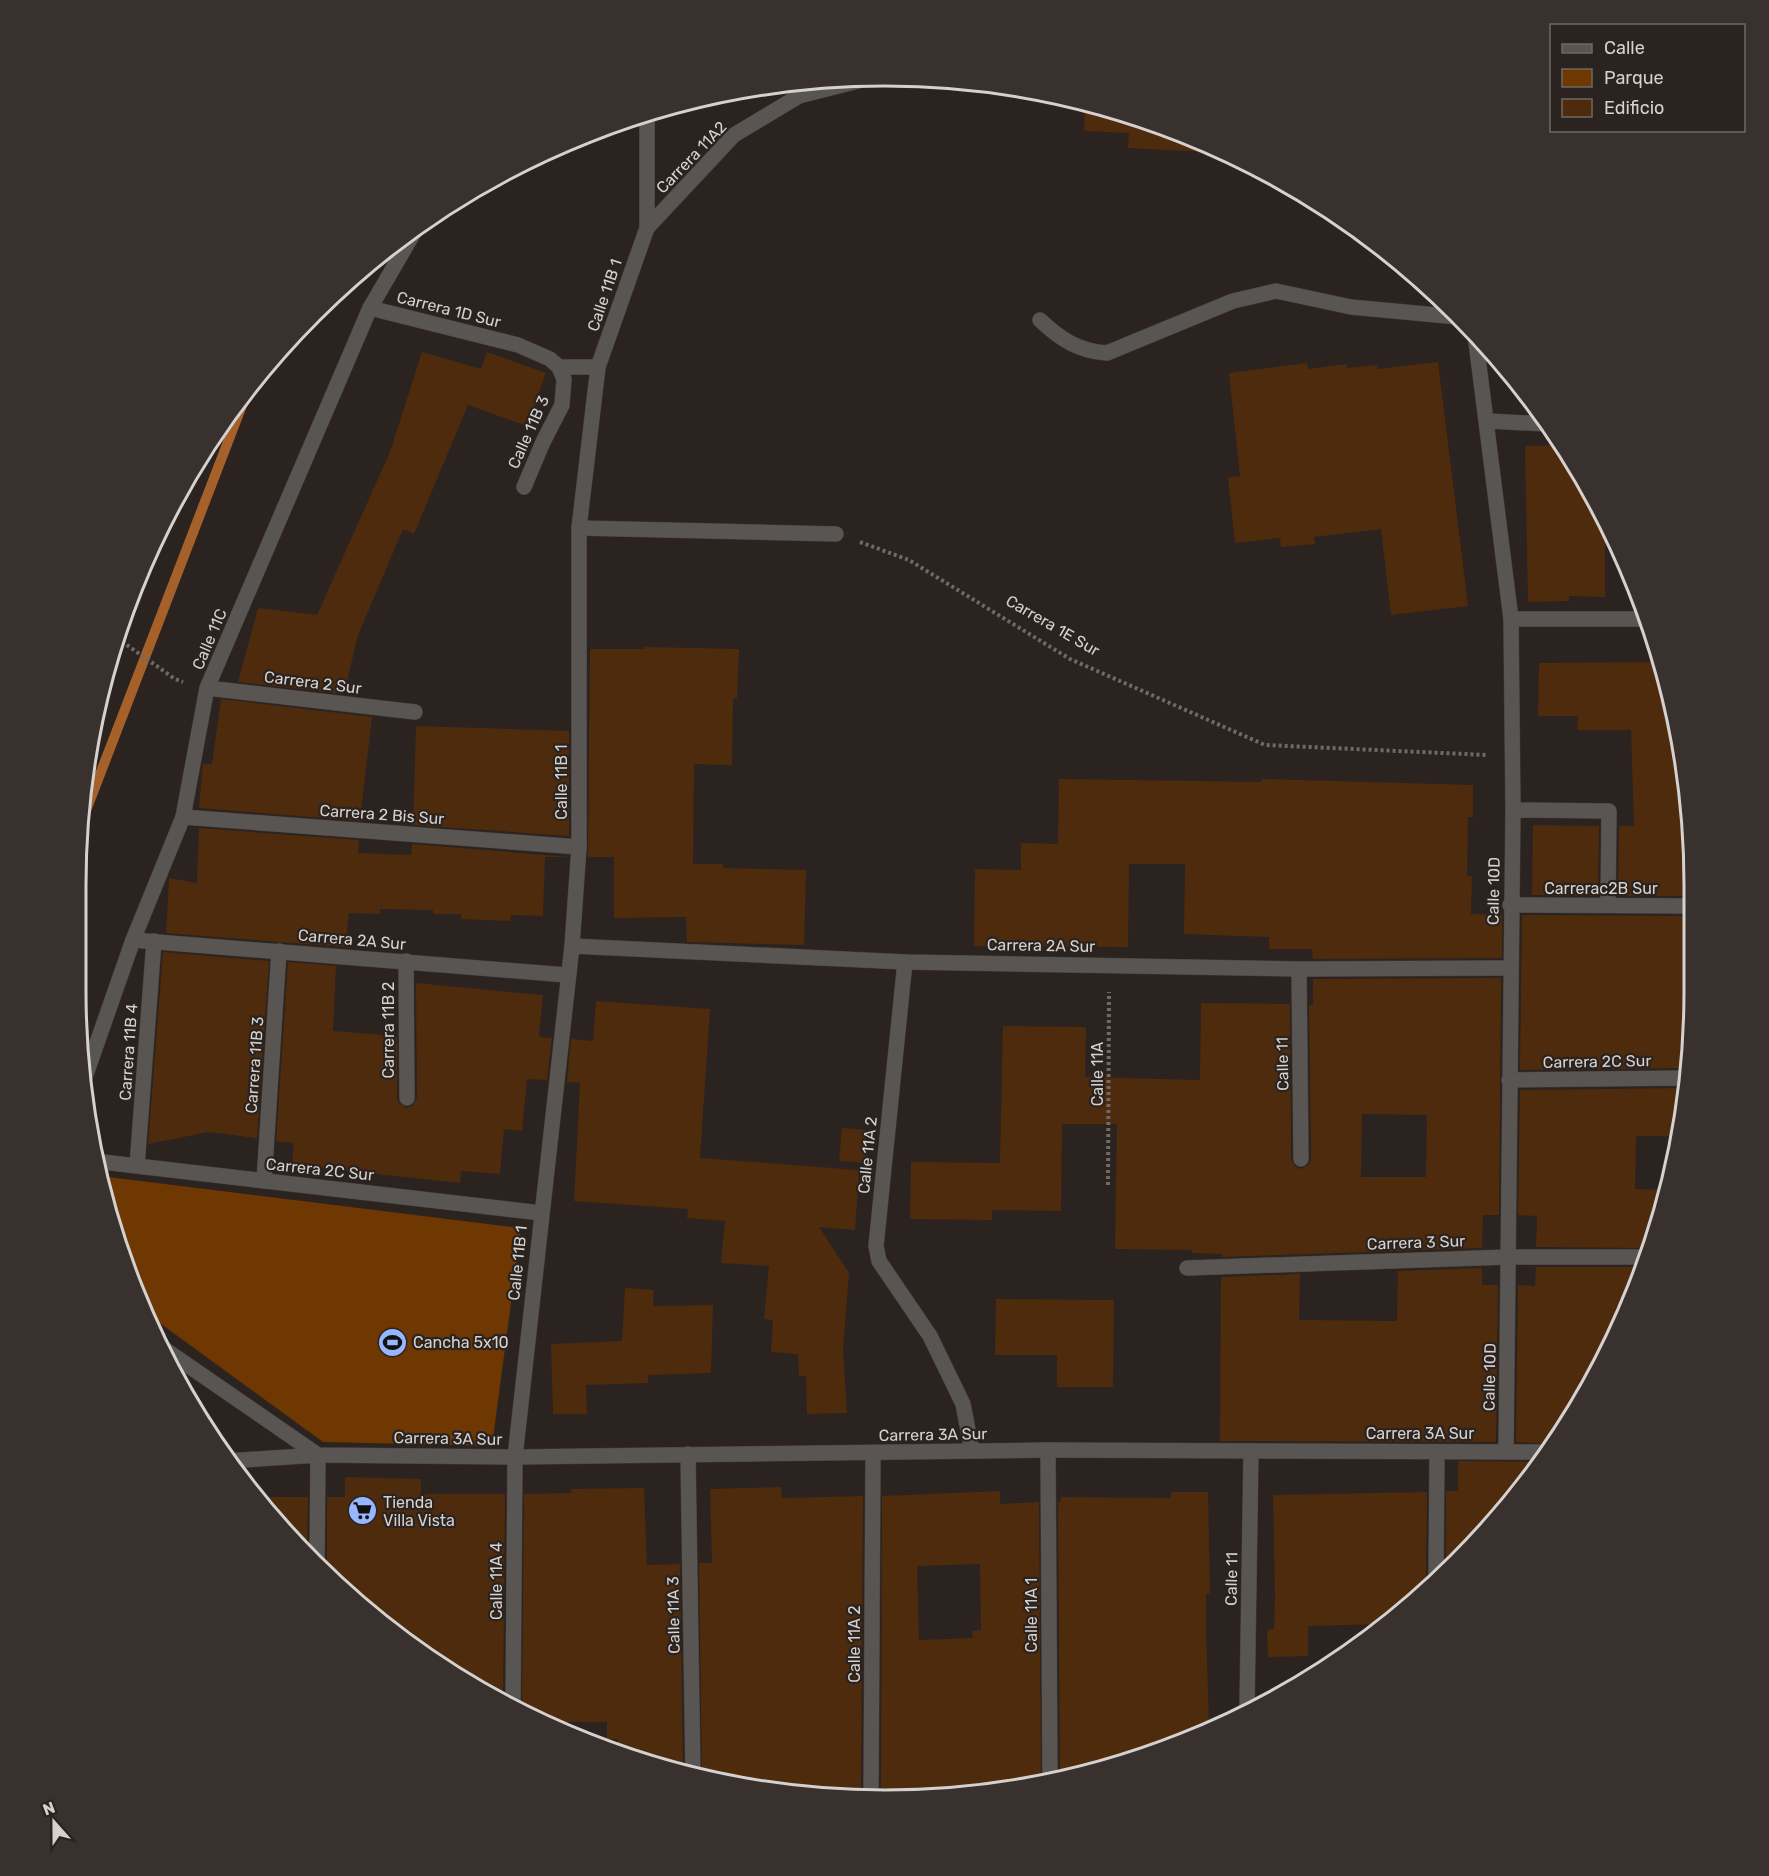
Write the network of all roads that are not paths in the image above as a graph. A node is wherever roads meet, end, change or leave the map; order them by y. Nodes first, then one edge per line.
1 (835, 87) edge
2 (647, 122) edge
3 (646, 228) junction
4 (408, 244) edge
5 (370, 308) junction
6 (1445, 316) edge
7 (1040, 320) dead end
8 (1477, 350) edge
9 (559, 367) junction
10 (598, 367) junction
11 (1488, 422) junction
12 (1537, 424) edge
13 (524, 487) dead end
14 (579, 528) junction
15 (836, 534) road end
16 (1511, 619) junction
17 (1638, 619) edge
18 (207, 688) junction
19 (415, 712) dead end
20 (1513, 810) junction
21 (183, 818) junction
22 (579, 847) junction
23 (1510, 905) junction
24 (1608, 905) junction
25 (1684, 906) edge
26 (133, 940) junction
27 (154, 941) junction
28 (572, 946) junction
29 (279, 951) junction
30 (406, 961) junction
31 (905, 962) junction
32 (1509, 968) junction
33 (1299, 969) junction
34 (567, 975) junction
35 (89, 1066) edge
36 (1679, 1078) edge
37 (1509, 1080) junction
38 (406, 1098) dead end
39 (1301, 1159) dead end
40 (105, 1162) edge
41 (137, 1166) junction
42 (264, 1181) junction
43 (541, 1213) junction
44 (1508, 1257) junction
45 (1638, 1257) edge
46 (1187, 1268) dead end
47 (174, 1356) edge
48 (1048, 1450) junction
49 (972, 1451) junction
50 (1251, 1451) junction
51 (1506, 1451) junction
52 (1437, 1452) junction
53 (1537, 1452) edge
54 (873, 1453) junction
55 (688, 1454) junction
56 (318, 1455) junction
57 (515, 1457) junction
58 (238, 1460) edge
59 (317, 1553) edge
60 (1436, 1568) edge
61 (513, 1698) edge
62 (1247, 1703) edge
63 (693, 1766) edge
64 (1050, 1773) edge
65 (871, 1790) edge

1 - 3 street, Carrera 11A2
2 - 3 street, Calle 11B 1
3 - 10 street, Calle 11B 1
4 - 5 street, Calle 11C
5 - 9 street, Carrera 1D Sur
5 - 18 street, Calle 11C
6 - 7 street
8 - 11 street, Calle 10D
9 - 10 street
9 - 13 street, Calle 11B 3
10 - 14 street, Calle 11B 1
11 - 12 street
11 - 16 street, Calle 10D
14 - 15 street
14 - 22 street, Calle 11B 1
16 - 17 street
16 - 20 street, Calle 10D
18 - 19 street, Carrera 2 Sur
18 - 21 street, Calle 11C
20 - 23 street, Calle 10D
20 - 24 street
21 - 22 street, Carrera 2 Bis Sur
21 - 26 street, Calle 11C
22 - 28 street, Calle 11B 1
23 - 24 street, Carrerac2B Sur
23 - 32 street, Calle 10D
24 - 25 street, Carrerac2B Sur
26 - 27 street, Carrera 2A Sur
26 - 35 street, Calle 11C
27 - 29 street, Carrera 2A Sur
27 - 41 street, Carrera 11B 4
28 - 31 street, Carrera 2A Sur
28 - 34 street, Calle 11B 1
29 - 30 street, Carrera 2A Sur
29 - 42 street, Carrera 11B 3
30 - 34 street, Carrera 2A Sur
30 - 38 street, Carrera 11B 2
31 - 33 street, Carrera 2A Sur
31 - 49 street, Calle 11A 2
32 - 33 street, Carrera 2A Sur
32 - 37 street, Calle 10D
33 - 39 street, Calle 11
34 - 43 street, Calle 11B 1
36 - 37 street, Carrera 2C Sur
37 - 44 street, Calle 10D
40 - 41 street, Carrera 2C Sur
41 - 42 street, Carrera 2C Sur
42 - 43 street, Carrera 2C Sur
43 - 57 street, Calle 11B 1
44 - 45 street, Carrera 3 Sur
44 - 46 street, Carrera 3 Sur
44 - 51 street, Calle 10D
47 - 56 street
48 - 49 street, Carrera 3A Sur
48 - 50 street, Carrera 3A Sur
48 - 64 street, Calle 11A 1
49 - 54 street, Carrera 3A Sur
50 - 52 street, Carrera 3A Sur
50 - 62 street, Calle 11
51 - 52 street, Carrera 3A Sur
51 - 53 street, Carrera 3A Sur
52 - 60 street
54 - 55 street, Carrera 3A Sur
54 - 65 street, Calle 11A 2
55 - 57 street, Carrera 3A Sur
55 - 63 street, Calle 11A 3
56 - 57 street, Carrera 3A Sur
56 - 58 street, Carrera 3A Sur
56 - 59 street
57 - 61 street, Calle 11A 4

